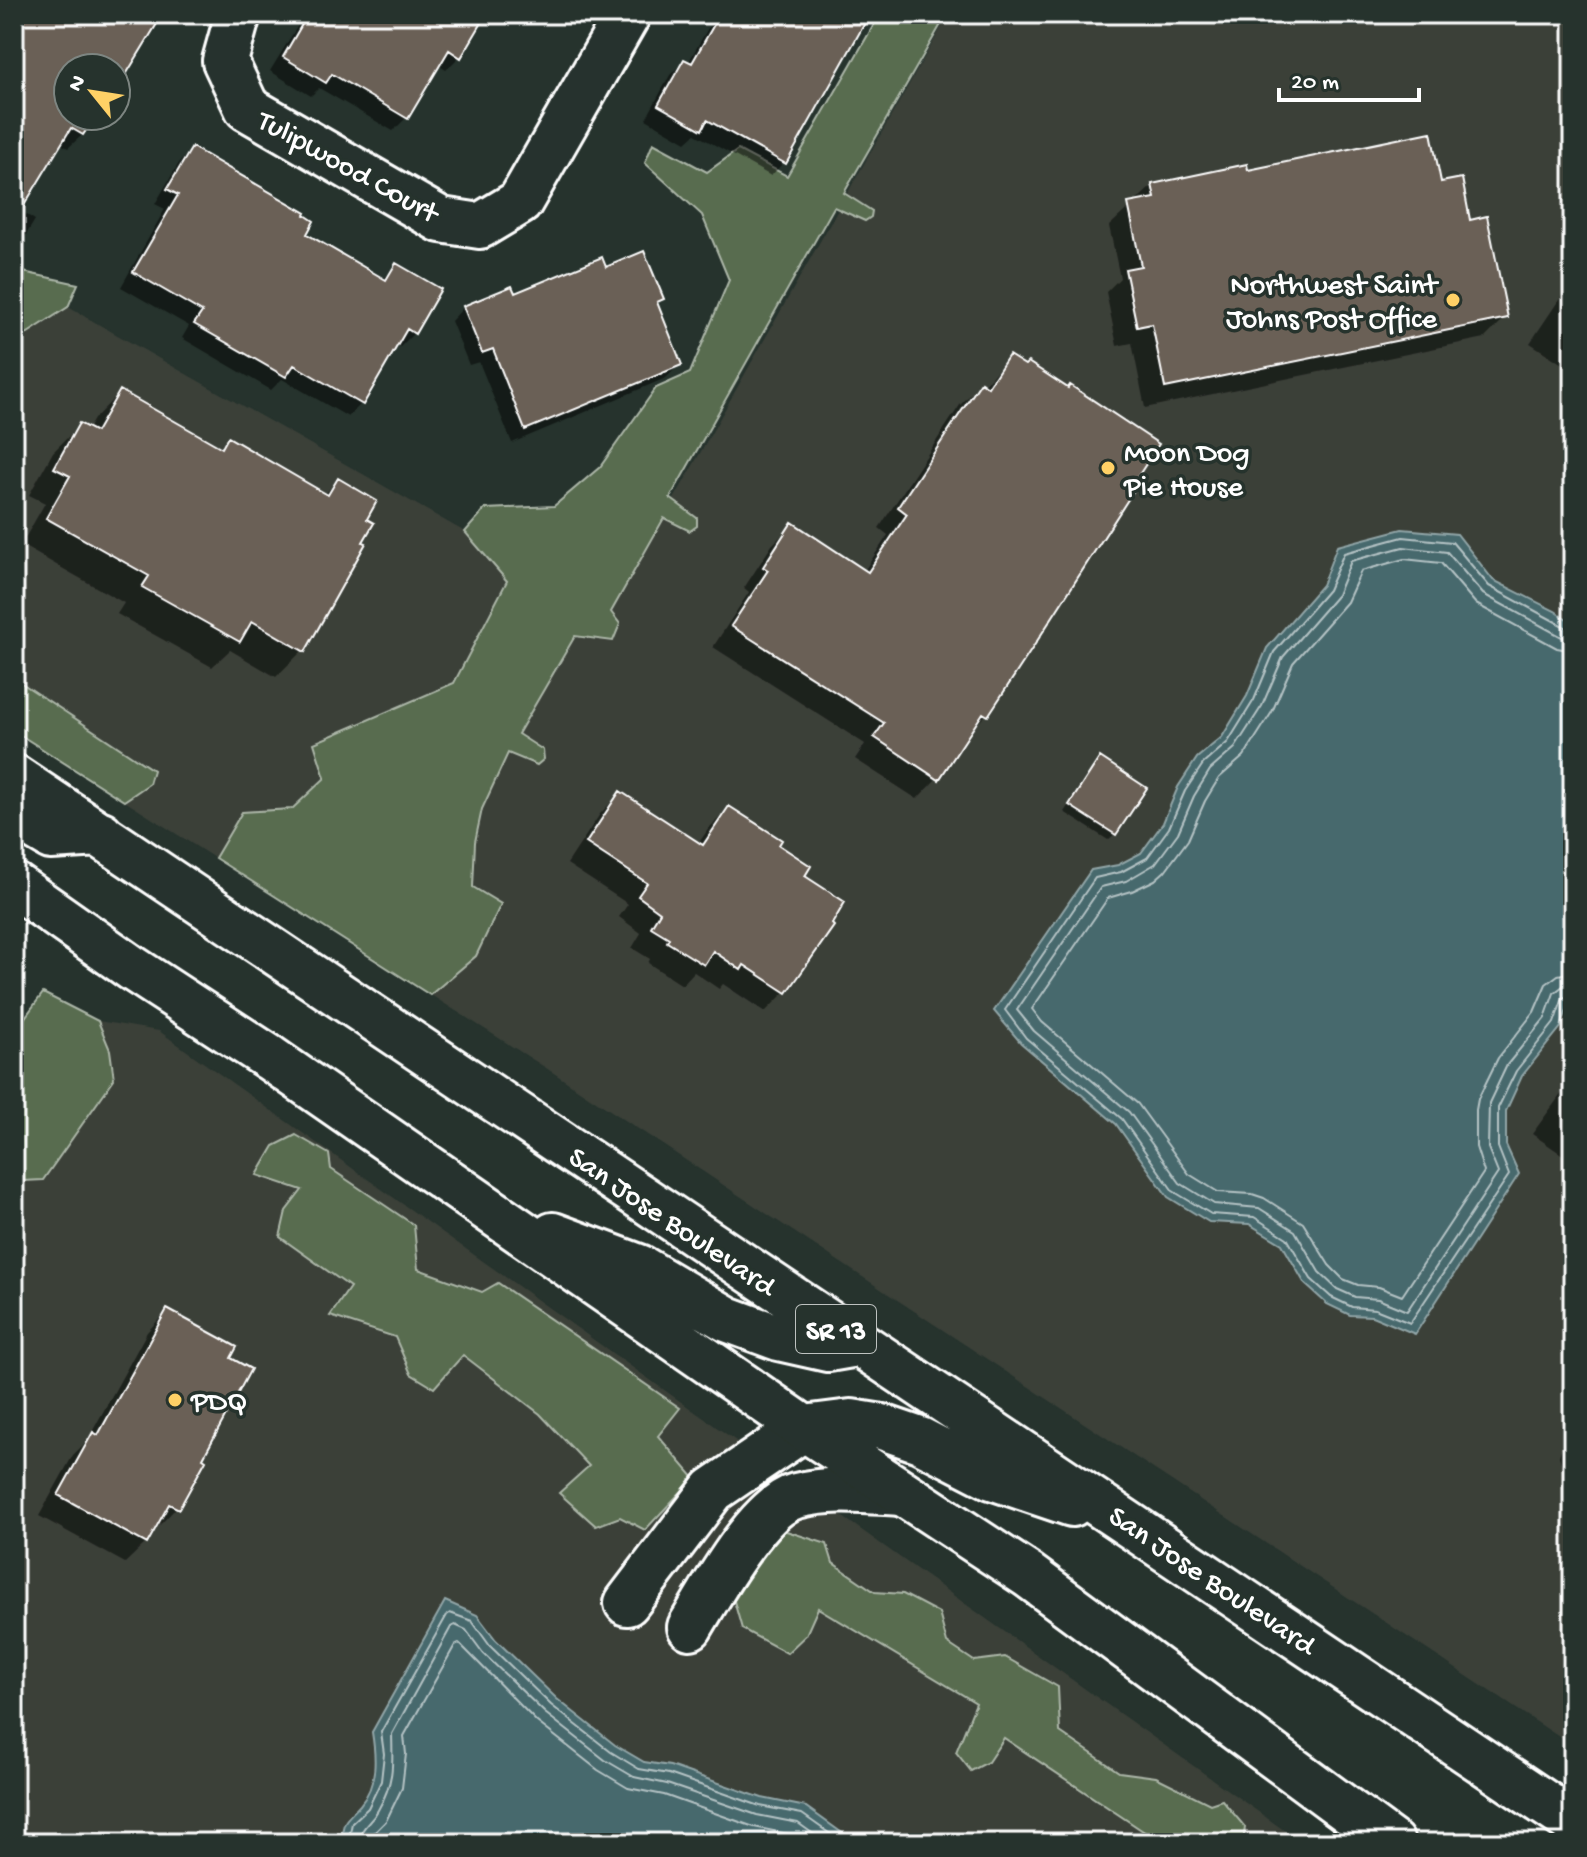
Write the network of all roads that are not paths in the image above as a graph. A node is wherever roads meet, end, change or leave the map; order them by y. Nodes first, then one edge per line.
1 (238, 14) edge
2 (628, 14) edge
3 (14, 777) edge
4 (14, 815) edge
5 (101, 834) junction
6 (14, 885) edge
7 (494, 1213) junction
8 (857, 1344) junction
9 (804, 1428) junction
10 (900, 1493) junction
11 (1131, 1524) junction
12 (627, 1603) dead end
13 (690, 1627) dead end
14 (1573, 1822) edge
15 (1392, 1843) edge

1 - 2 main road, Tulipwood Court
3 - 5 main road, San Jose Boulevard / SR 13
4 - 5 main road
5 - 8 main road, San Jose Boulevard / SR 13
6 - 7 main road
7 - 8 main road
7 - 9 main road
8 - 11 main road, San Jose Boulevard / SR 13
9 - 10 main road
9 - 11 main road
9 - 12 main road
10 - 13 main road
10 - 15 main road
11 - 14 main road, San Jose Boulevard / SR 13

